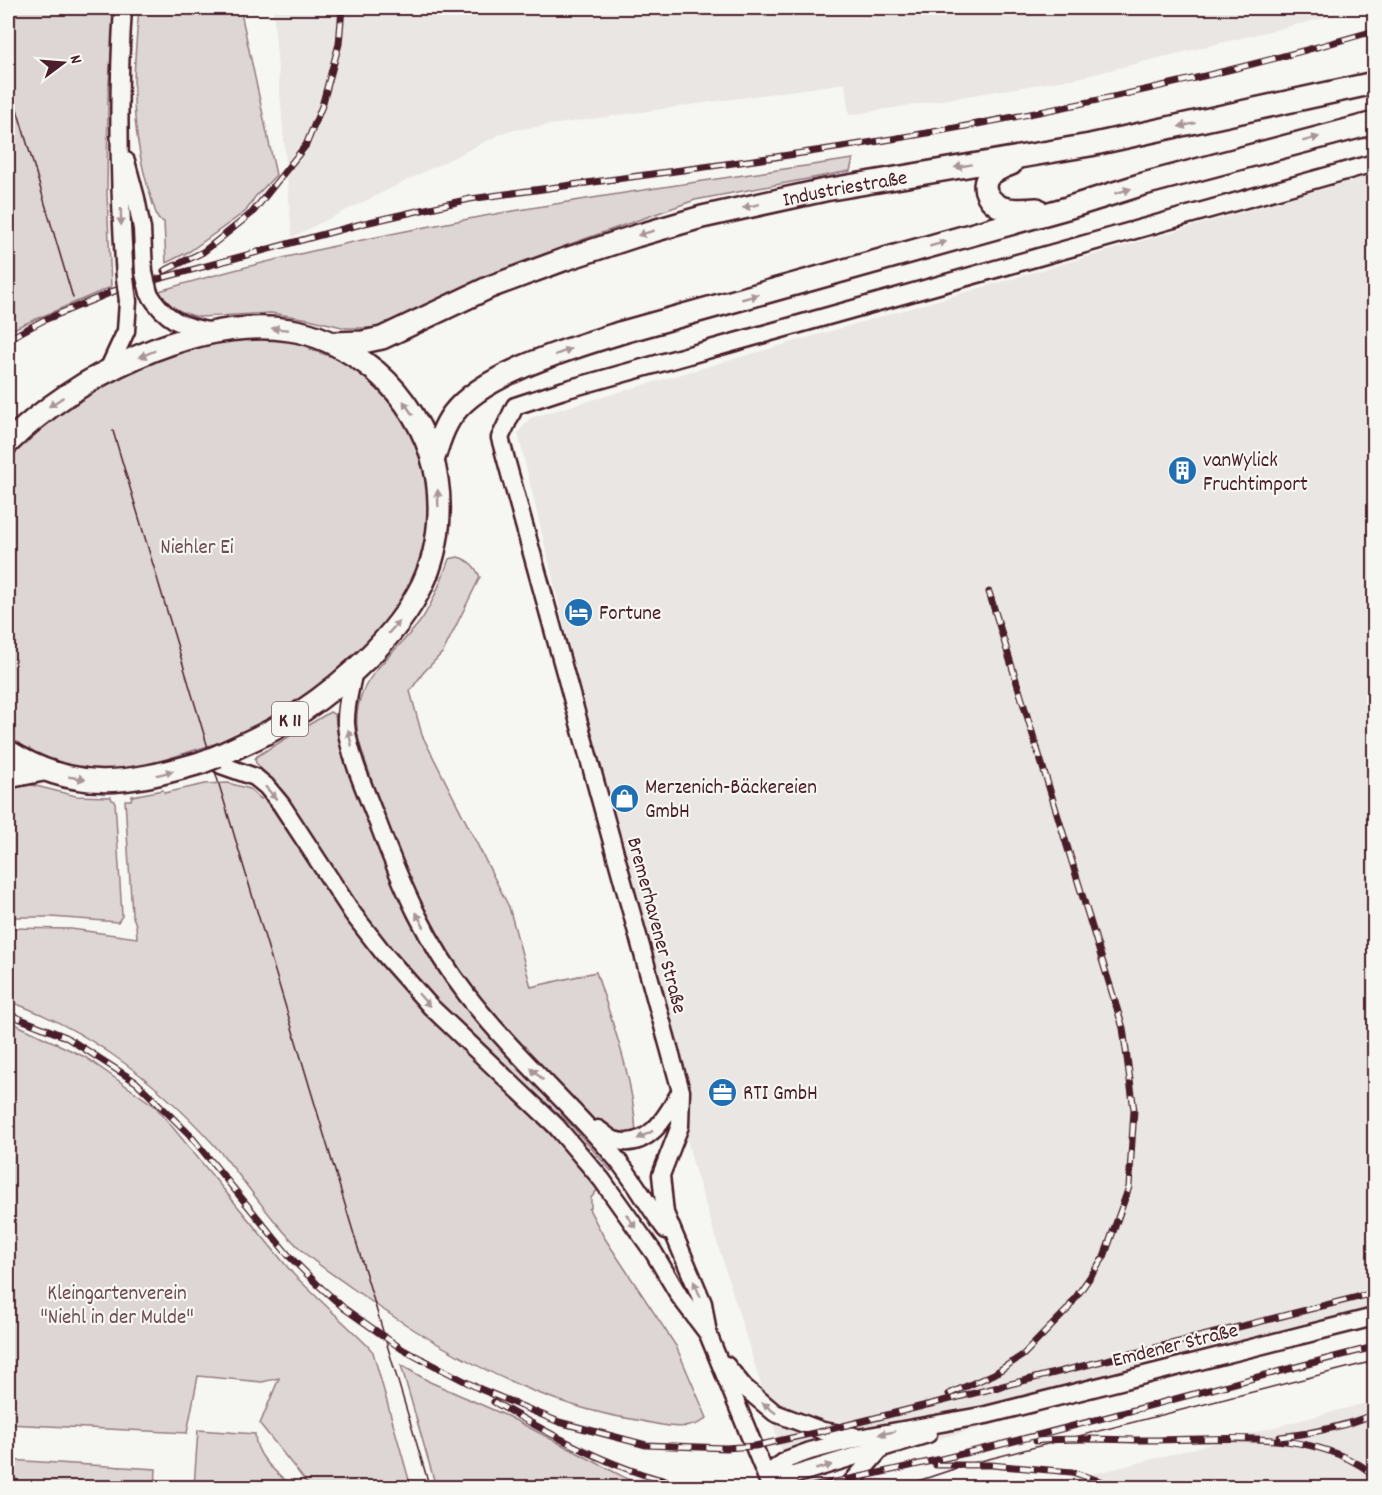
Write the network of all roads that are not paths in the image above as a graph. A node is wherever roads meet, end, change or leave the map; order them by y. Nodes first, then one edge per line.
1 (123, 8) edge
2 (1374, 83) edge
3 (1374, 123) edge
4 (120, 137) junction
5 (1063, 150) junction
6 (1374, 163) edge
7 (1067, 208) junction
8 (217, 332) junction
9 (324, 340) junction
10 (106, 372) junction
11 (8, 443) edge
12 (433, 461) junction
13 (354, 670) junction
14 (8, 751) edge
15 (213, 761) junction
16 (43, 770) junction
17 (8, 777) edge
18 (681, 1091) junction
19 (579, 1115) junction
20 (661, 1175) junction
21 (602, 1180) junction
22 (639, 1191) junction
23 (678, 1246) junction
24 (1374, 1317) edge
25 (708, 1334) junction
26 (715, 1350) junction
27 (986, 1415) junction
28 (864, 1437) junction
29 (880, 1450) junction
30 (769, 1481) edge
31 (847, 1488) edge

1 - 4 street, K 11
2 -> 5 highway, Industriestraße
7 -> 3 highway
4 - 8 street, K 11, bridge
4 -> 10 street, K 11, bridge
5 - 7 highway
5 -> 9 highway, Industriestraße
6 - 18 street, Bremerhavener Straße
12 -> 7 highway
9 -> 8 highway, K 11
8 -> 10 highway, K 11
12 -> 9 highway, K 11
10 -> 11 highway, K 11
13 -> 12 highway, K 11
13 - 15 highway, K 11
19 -> 13 street, Bremerhavener Straße
14 - 16 highway, K 11
16 -> 15 highway, K 11
15 -> 21 street, Bremerhavener Straße
16 - 17 highway
18 -> 19 street, Bremerhavener Straße
18 - 20 street, Bremerhavener Straße
19 - 22 street, Bremerhavener Straße
20 - 22 street
20 - 23 street, Bremerhavener Straße
21 - 22 street, Bremerhavener Straße
21 -> 25 street, Bremerhavener Straße
22 - 23 street, Bremerhavener Straße
25 -> 23 street, Bremerhavener Straße
24 - 27 street, Emdener Straße
25 - 26 street, Bremerhavener Straße
28 -> 26 street, Emdener Straße
26 - 30 street, Bremerhavener Straße
27 -> 28 street, Emdener Straße
27 - 29 street, Emdener Straße
28 - 30 street, Emdener Straße
30 -> 29 street, Emdener Straße
29 - 31 street

